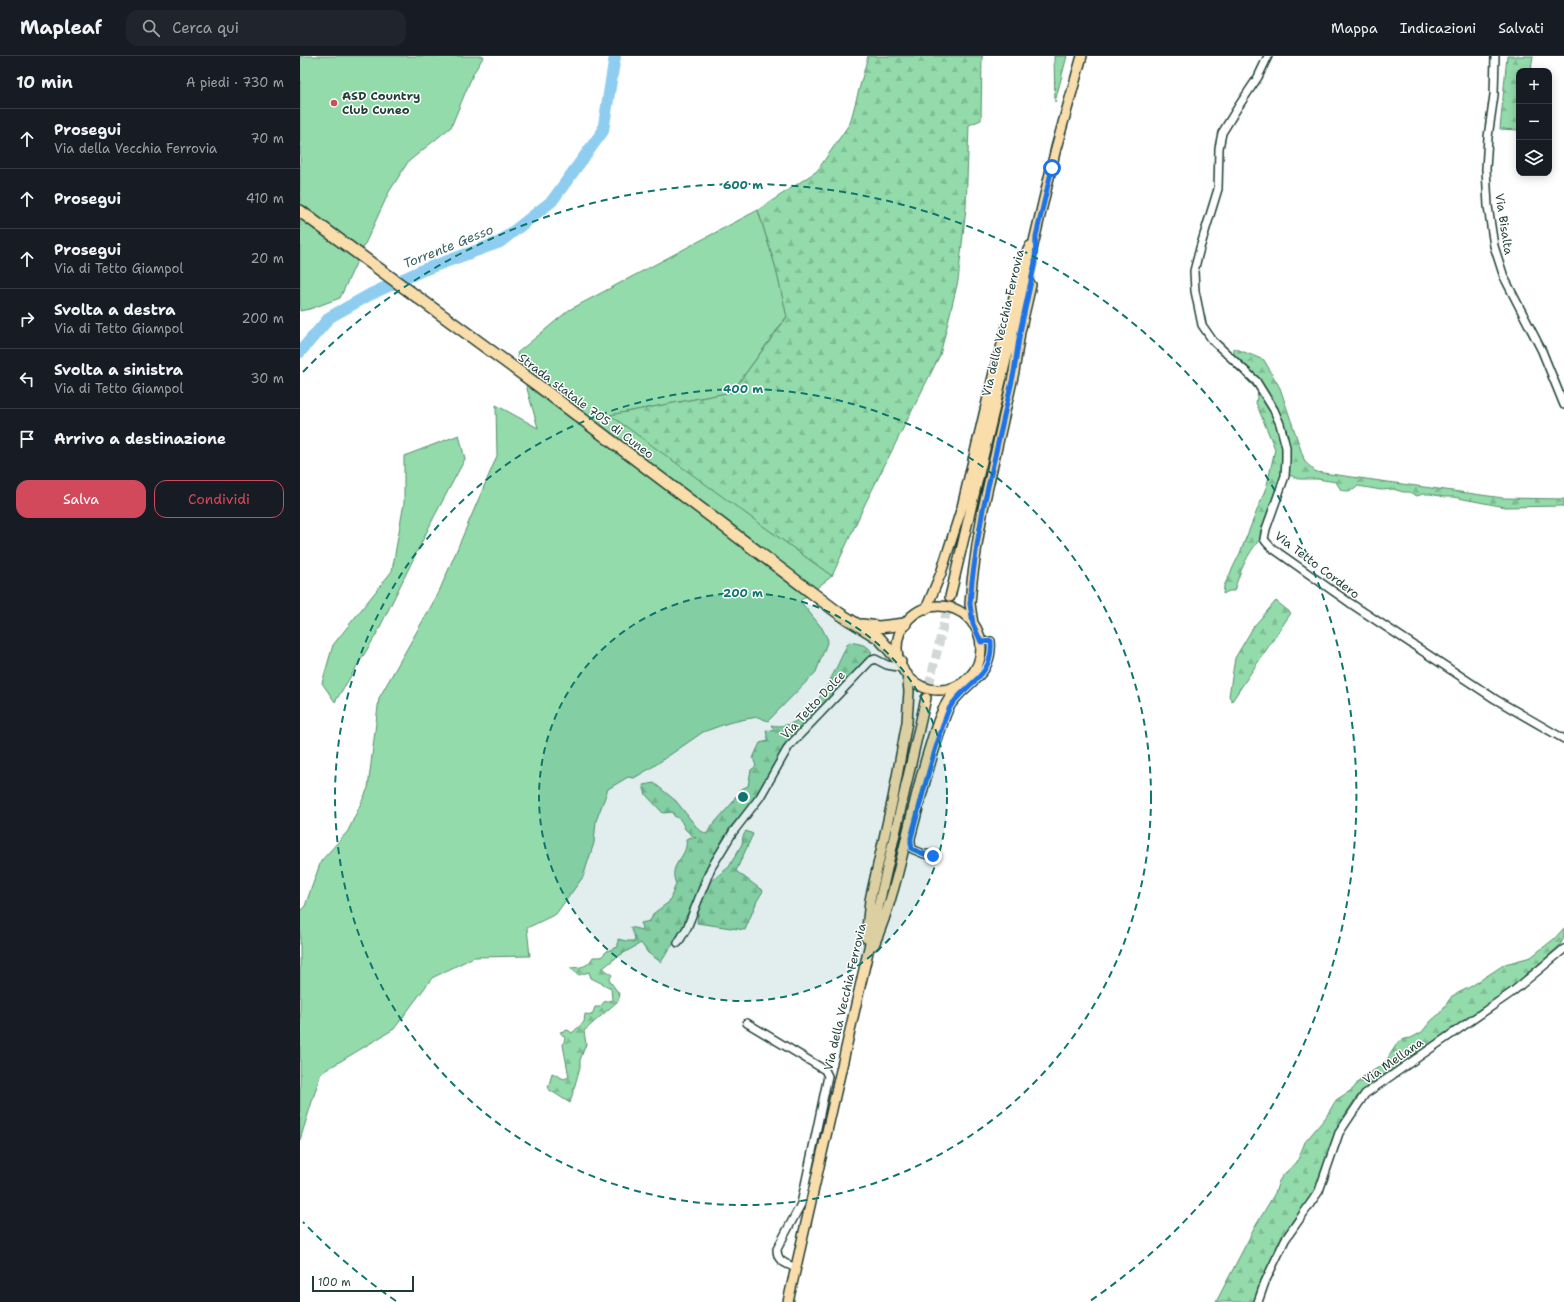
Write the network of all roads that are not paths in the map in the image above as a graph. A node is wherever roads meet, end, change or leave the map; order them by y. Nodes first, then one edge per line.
1 (1082, 56) edge
2 (1268, 56) edge
3 (1494, 56) edge
4 (300, 211) edge
5 (1036, 236) junction
6 (1564, 405) edge
7 (950, 597) tunnel mouth
8 (926, 608) junction
9 (854, 624) junction
10 (905, 624) junction
11 (973, 624) junction
12 (981, 642) junction
13 (903, 668) junction
14 (964, 681) junction
15 (926, 698) tunnel mouth
16 (1564, 739) edge
17 (933, 856) dead end
18 (678, 944) dead end
19 (1564, 949) edge
20 (865, 965) junction
21 (747, 1023) dead end
22 (796, 1268) junction
23 (788, 1302) edge
24 (1258, 1302) edge

1 - 5 main road, Via della Vecchia Ferrovia
2 - 16 street, Via Tetto Cordero
3 - 6 street, Via Bisalta
4 - 9 highway, Strada statale 705 di Cuneo
5 - 7 main road, Via della Vecchia Ferrovia
5 - 8 main road
5 - 11 main road
8 - 10 main road
8 - 11 main road
9 - 10 highway
9 - 13 highway, Strada statale 705 di Cuneo
10 - 13 main road
11 - 12 main road
12 - 14 main road
12 - 17 street
13 - 14 main road
13 - 18 street, Via Tetto Dolce
13 - 20 main road
14 - 20 main road
15 - 20 main road, Via della Vecchia Ferrovia
19 - 24 street, Via Mellana
20 - 22 main road, Via della Vecchia Ferrovia
21 - 22 street
22 - 23 main road, Via della Vecchia Ferrovia

